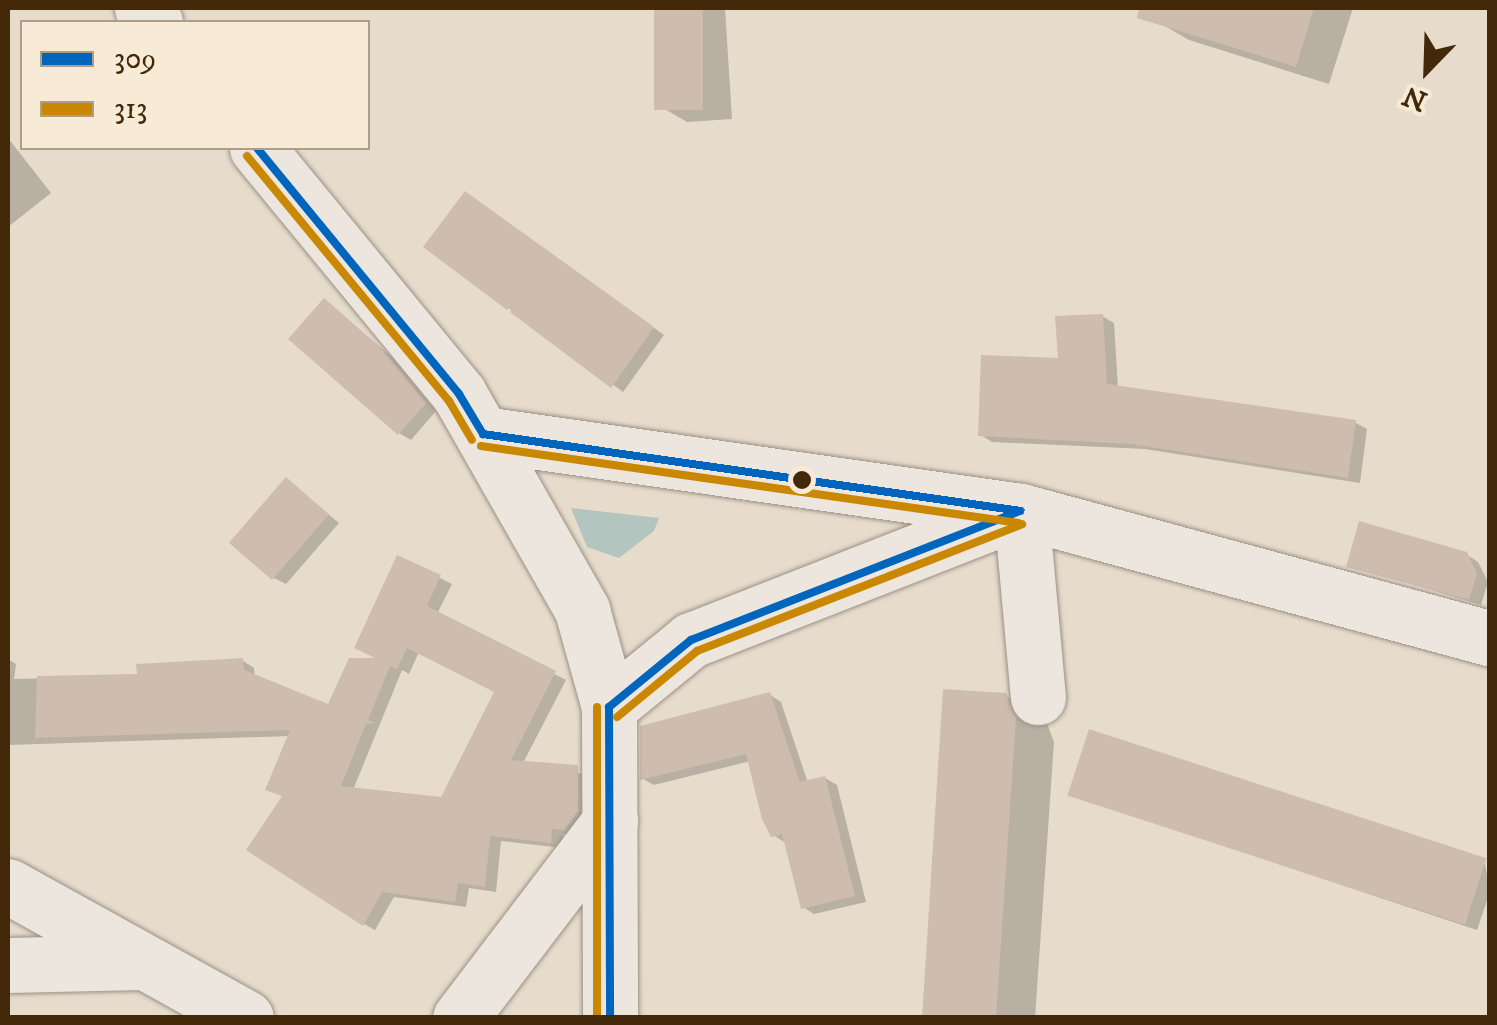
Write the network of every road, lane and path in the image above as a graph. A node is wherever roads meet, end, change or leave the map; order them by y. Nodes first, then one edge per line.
1 (259, 150) edge
2 (482, 434) junction
3 (1021, 511) junction
4 (1490, 638) edge
5 (1038, 698) dead end
6 (609, 707) junction
7 (610, 820) junction
8 (8, 886) edge
9 (145, 962) junction
10 (8, 965) edge
11 (246, 1018) edge
12 (460, 1018) edge
13 (610, 1018) edge

1 - 2 street
2 - 3 street
2 - 6 street
3 - 4 street
3 - 5 street
3 - 6 street
6 - 7 street
7 - 12 street
7 - 13 street
8 - 9 street
9 - 10 street
9 - 11 street

